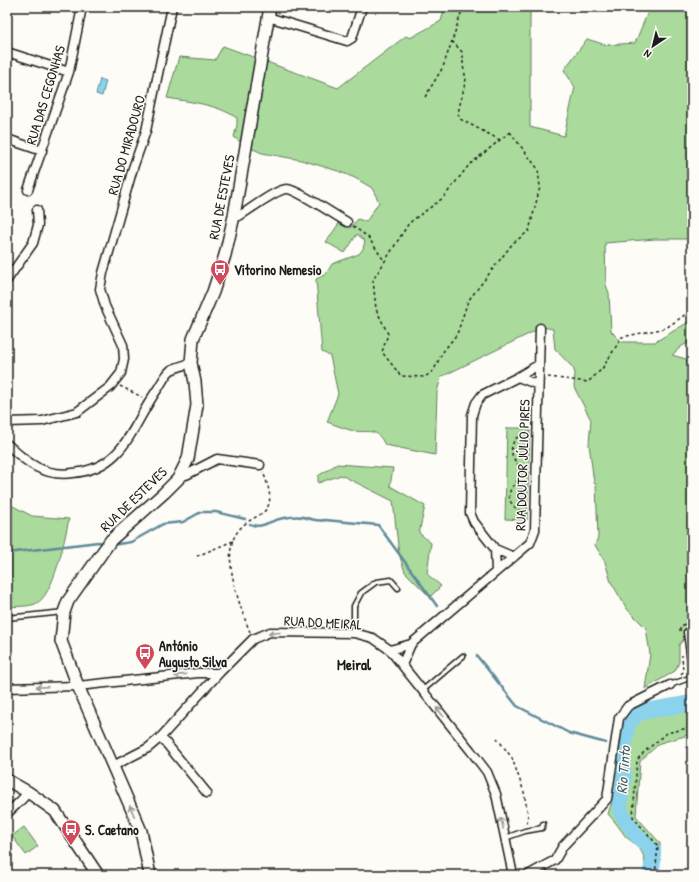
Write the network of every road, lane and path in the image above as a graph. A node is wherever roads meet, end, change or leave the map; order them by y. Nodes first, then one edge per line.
1 (82, 7) edge
2 (172, 7) edge
3 (362, 7) edge
4 (463, 7) edge
5 (269, 12) edge
6 (452, 41) junction
7 (7, 52) edge
8 (69, 72) junction
9 (425, 98) dead end
10 (7, 139) edge
11 (500, 140) junction
12 (42, 150) junction
13 (28, 190) dead end
14 (37, 210) dead end
15 (234, 216) junction
16 (347, 222) joint
17 (385, 262) junction
18 (7, 280) edge
19 (692, 310) edge
20 (540, 328) dead end
21 (191, 362) junction
22 (538, 365) junction
23 (538, 376) junction
24 (518, 377) junction
25 (118, 385) dead end
26 (538, 385) junction
27 (144, 398) dead end
28 (7, 422) edge
29 (529, 431) dead end
30 (7, 444) edge
31 (260, 465) joint
32 (181, 472) junction
33 (528, 513) dead end
34 (233, 541) junction
35 (495, 549) junction
36 (197, 556) dead end
37 (514, 557) junction
38 (496, 571) junction
39 (398, 588) dead end
40 (64, 612) junction
41 (7, 618) edge
42 (692, 619) edge
43 (692, 628) edge
44 (354, 633) junction
45 (680, 635) dead end
46 (254, 639) junction
47 (411, 644) junction
48 (390, 650) junction
49 (682, 653) dead end
50 (463, 656) dead end
51 (402, 665) junction
52 (219, 673) junction
53 (692, 677) edge
54 (670, 685) junction
55 (78, 686) junction
56 (7, 688) edge
57 (423, 690) junction
58 (692, 727) edge
59 (161, 737) junction
60 (497, 738) dead end
61 (113, 766) junction
62 (7, 780) edge
63 (28, 792) junction
64 (207, 793) dead end
65 (8, 811) edge
66 (543, 824) dead end
67 (526, 831) junction
68 (505, 838) junction
69 (98, 875) edge
70 (150, 875) edge
71 (513, 875) edge
72 (528, 875) edge
73 (655, 875) edge

1 - 8 street, RUA DAS CEGONHAS
2 - 28 street, RUA DO MIRADOURO
3 - 5 street
4 - 6 path
5 - 15 street, RUA DE ESTEVES
6 - 9 path
6 - 11 path
7 - 8 street
8 - 12 street, RUA DAS CEGONHAS
10 - 12 street
11 - 17 path
11 - 17 path
12 - 13 street, RUA DAS CEGONHAS
14 - 18 street
15 - 16 street
15 - 21 street, RUA DE ESTEVES
16 - 17 path
19 - 23 path
20 - 22 street, RUA DOUTOR JÚLIO PIRES
21 - 30 street
21 - 32 street, RUA DE ESTEVES
22 - 23 street, RUA DOUTOR JÚLIO PIRES
22 - 24 street
23 - 26 street, RUA DOUTOR JÚLIO PIRES
24 - 26 street
24 - 35 street
25 - 27 path
26 - 37 street, RUA DOUTOR JÚLIO PIRES
29 - 33 path
31 - 32 street
31 - 34 path
32 - 40 street, RUA DE ESTEVES
34 - 36 path
34 - 46 path
35 - 37 street
35 - 38 street
37 - 38 street, RUA DOUTOR JÚLIO PIRES
38 - 47 street, RUA DOUTOR JÚLIO PIRES
39 - 44 lane
40 - 41 lane
40 - 55 street, RUA DE ESTEVES
42 - 45 path
43 - 53 lane
44 -> 46 street, RUA DO MEIRAL
44 - 48 street, RUA DO MEIRAL
46 - 52 street, RUA DO MEIRAL
47 - 48 street, RUA DOUTOR JÚLIO PIRES
47 - 51 street, RUA DOUTOR JÚLIO PIRES
48 - 51 street, RUA DO MEIRAL
49 - 54 path
50 - 57 lane
51 - 57 street, RUA DO MEIRAL
52 -> 55 street
52 - 59 street, RUA DO MEIRAL
53 - 54 lane
54 - 72 street
55 -> 56 street
55 - 61 street, RUA DE ESTEVES
68 -> 57 street, RUA DO MEIRAL
58 - 73 path
59 - 61 street, RUA DO MEIRAL
59 - 64 street
60 - 67 path
70 -> 61 street, RUA DE ESTEVES
62 - 63 street
63 - 65 street
63 - 69 street
66 - 67 lane
67 - 68 lane
68 - 71 street, RUA DO MEIRAL

